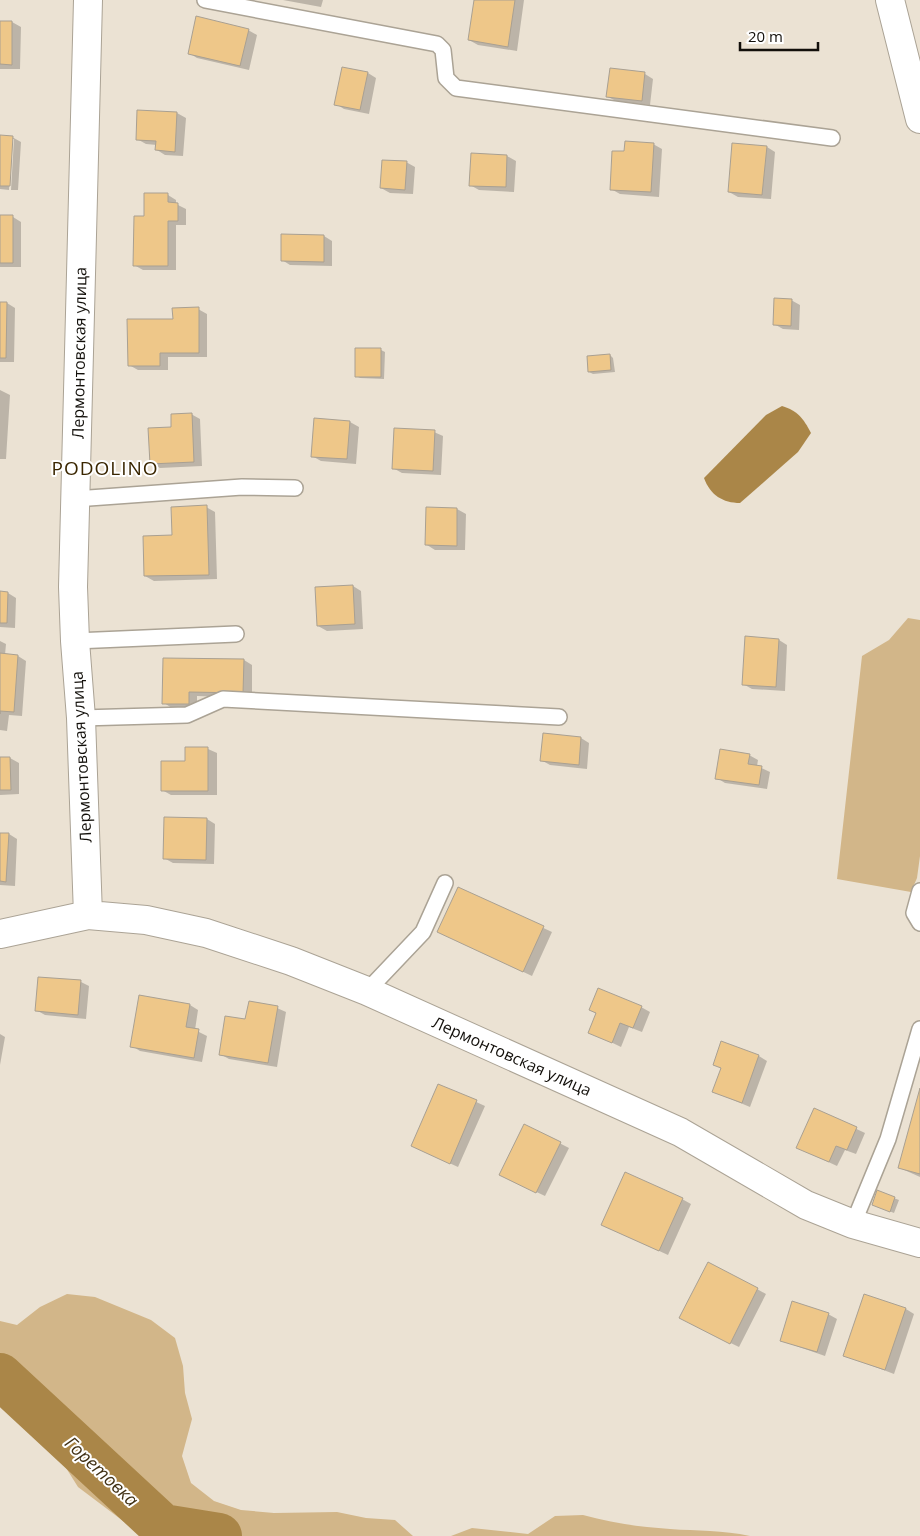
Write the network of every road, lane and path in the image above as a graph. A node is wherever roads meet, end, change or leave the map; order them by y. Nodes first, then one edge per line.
1 (88, 0) edge
2 (205, 0) edge
3 (890, 0) edge
4 (920, 119) edge
5 (832, 138) dead end
6 (295, 488) dead end
7 (75, 499) junction
8 (236, 634) dead end
9 (74, 641) junction
10 (559, 717) dead end
11 (81, 718) junction
12 (445, 883) dead end
13 (920, 891) edge
14 (88, 915) junction
15 (920, 923) edge
16 (0, 934) edge
17 (367, 991) junction
18 (920, 1029) edge
19 (853, 1224) junction
20 (920, 1243) edge

1 - 7 street, Лермонтовская улица
2 - 5 lane
3 - 4 street
6 - 7 lane
7 - 9 street, Лермонтовская улица
8 - 9 lane
9 - 11 street, Лермонтовская улица
10 - 11 lane
11 - 14 street, Лермонтовская улица
12 - 17 lane
13 - 15 lane
14 - 16 street, Лермонтовская улица
14 - 17 street, Лермонтовская улица
17 - 19 street, Лермонтовская улица
18 - 19 lane
19 - 20 street, Лермонтовская улица

